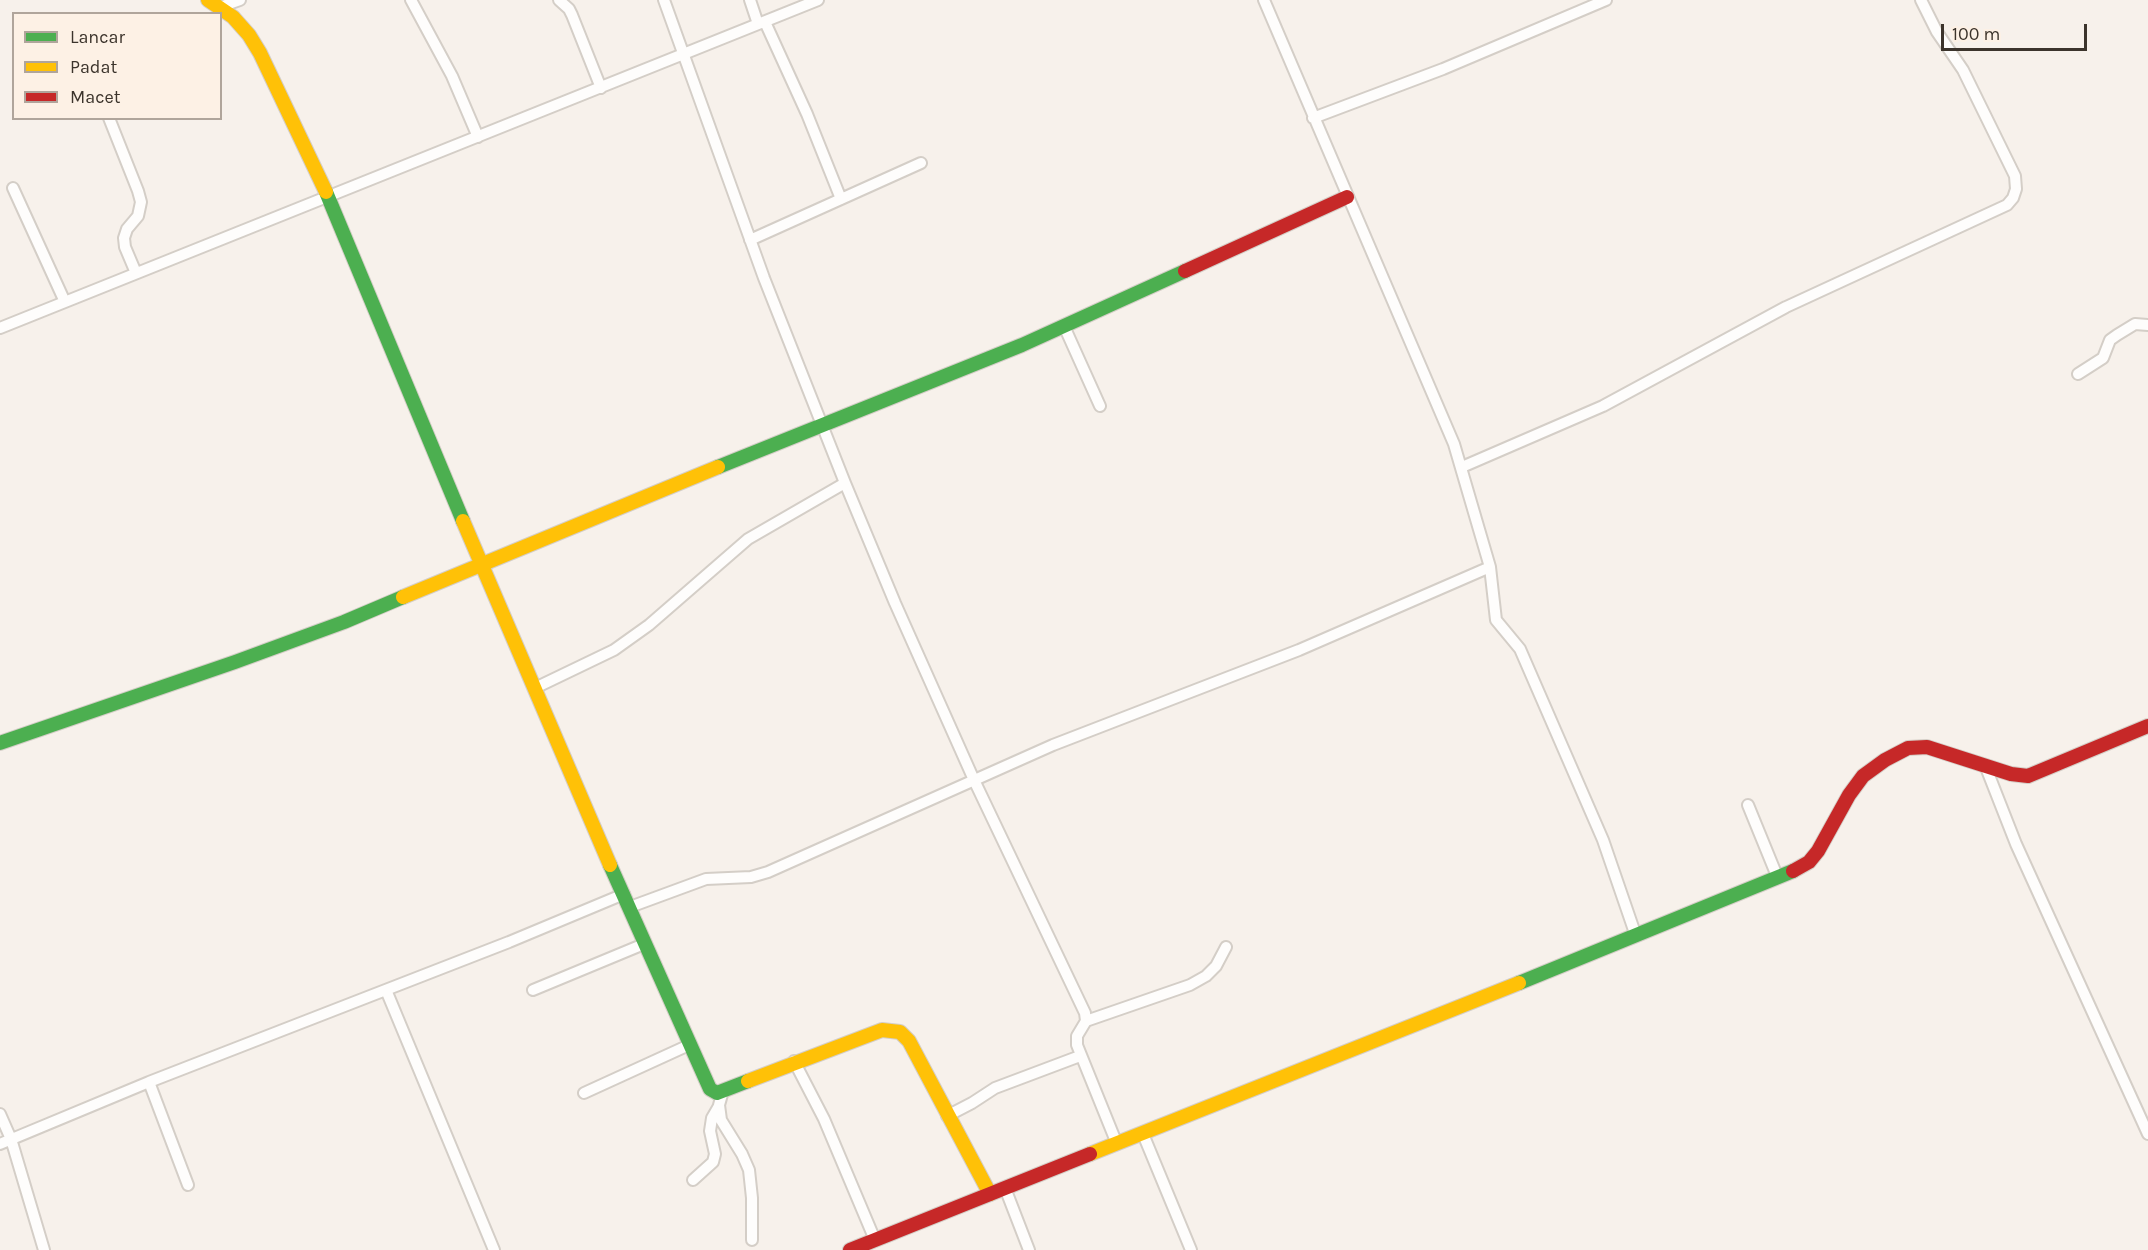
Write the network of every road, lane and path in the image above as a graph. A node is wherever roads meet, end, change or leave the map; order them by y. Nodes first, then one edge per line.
1 (240, 0) edge
2 (411, 0) edge
3 (559, 0) edge
4 (664, 0) edge
5 (750, 0) edge
6 (818, 0) edge
7 (1264, 0) edge
8 (1606, 0) edge
9 (1921, 0) edge
10 (214, 3) edge
11 (762, 23) junction
12 (684, 55) junction
13 (601, 88) junction
14 (1313, 118) junction
15 (110, 120) edge
16 (478, 137) junction
17 (921, 163) dead end
18 (13, 188) dead end
19 (328, 196) junction
20 (1347, 197) junction
21 (841, 199) junction
22 (750, 240) junction
23 (136, 273) junction
24 (65, 302) junction
25 (2148, 325) edge
26 (1064, 326) junction
27 (0, 328) edge
28 (2078, 375) dead end
29 (1100, 406) dead end
30 (821, 424) junction
31 (1462, 467) junction
32 (845, 483) junction
33 (481, 564) junction
34 (1490, 567) junction
35 (535, 688) junction
36 (2148, 726) edge
37 (0, 742) edge
38 (1985, 765) junction
39 (974, 780) junction
40 (1748, 805) dead end
41 (1777, 876) junction
42 (624, 894) junction
43 (630, 908) junction
44 (1636, 936) junction
45 (644, 944) junction
46 (1226, 947) dead end
47 (386, 990) junction
48 (533, 990) dead end
49 (1086, 1021) junction
50 (689, 1046) junction
51 (1080, 1056) junction
52 (795, 1061) junction
53 (149, 1082) junction
54 (723, 1091) junction
55 (584, 1093) dead end
56 (719, 1105) junction
57 (0, 1114) edge
58 (947, 1116) junction
59 (1143, 1134) junction
60 (2148, 1134) edge
61 (11, 1139) junction
62 (0, 1144) edge
63 (1118, 1144) junction
64 (693, 1180) dead end
65 (188, 1185) dead end
66 (1005, 1188) junction
67 (990, 1194) junction
68 (752, 1240) dead end
69 (874, 1240) junction
70 (44, 1250) edge
71 (494, 1250) edge
72 (850, 1250) edge
73 (1029, 1250) edge
74 (1191, 1250) edge

1 - 10 street
2 - 16 street
3 - 13 street
4 - 12 street
5 - 11 street
6 - 11 street
7 - 14 street
8 - 14 street
9 - 31 street
10 - 19 street
11 - 12 street
11 - 21 street
12 - 13 street
12 - 22 street
13 - 16 street
14 - 20 street
15 - 23 street
16 - 19 street
17 - 21 street
18 - 24 street
19 - 23 street
19 - 33 street
20 - 26 street
20 - 31 street
21 - 22 street
22 - 30 street
23 - 24 street
24 - 27 street
25 - 28 street
26 - 29 street
26 - 30 street
30 - 32 street
30 - 33 street
31 - 34 street
32 - 35 street
32 - 39 street
33 - 35 street
33 - 37 street
34 - 39 street
34 - 44 street
35 - 42 street
36 - 38 street
38 - 41 street
38 - 60 street
39 - 43 street
39 - 49 street
40 - 41 street
41 - 44 street
42 - 43 street
42 - 47 street
43 - 45 street
44 - 59 street
45 - 48 street
45 - 50 street
46 - 49 street
47 - 53 street
47 - 71 street
49 - 51 street
50 - 54 street
50 - 55 street
51 - 58 street
51 - 63 street
52 - 54 street
52 - 58 street
52 - 69 street
53 - 61 street
53 - 65 street
54 - 56 street
56 - 64 street
56 - 68 street
57 - 61 street
58 - 67 street
59 - 63 street
59 - 74 street
61 - 62 street
61 - 70 street
63 - 66 street
66 - 67 street
66 - 73 street
67 - 69 street
69 - 72 street

